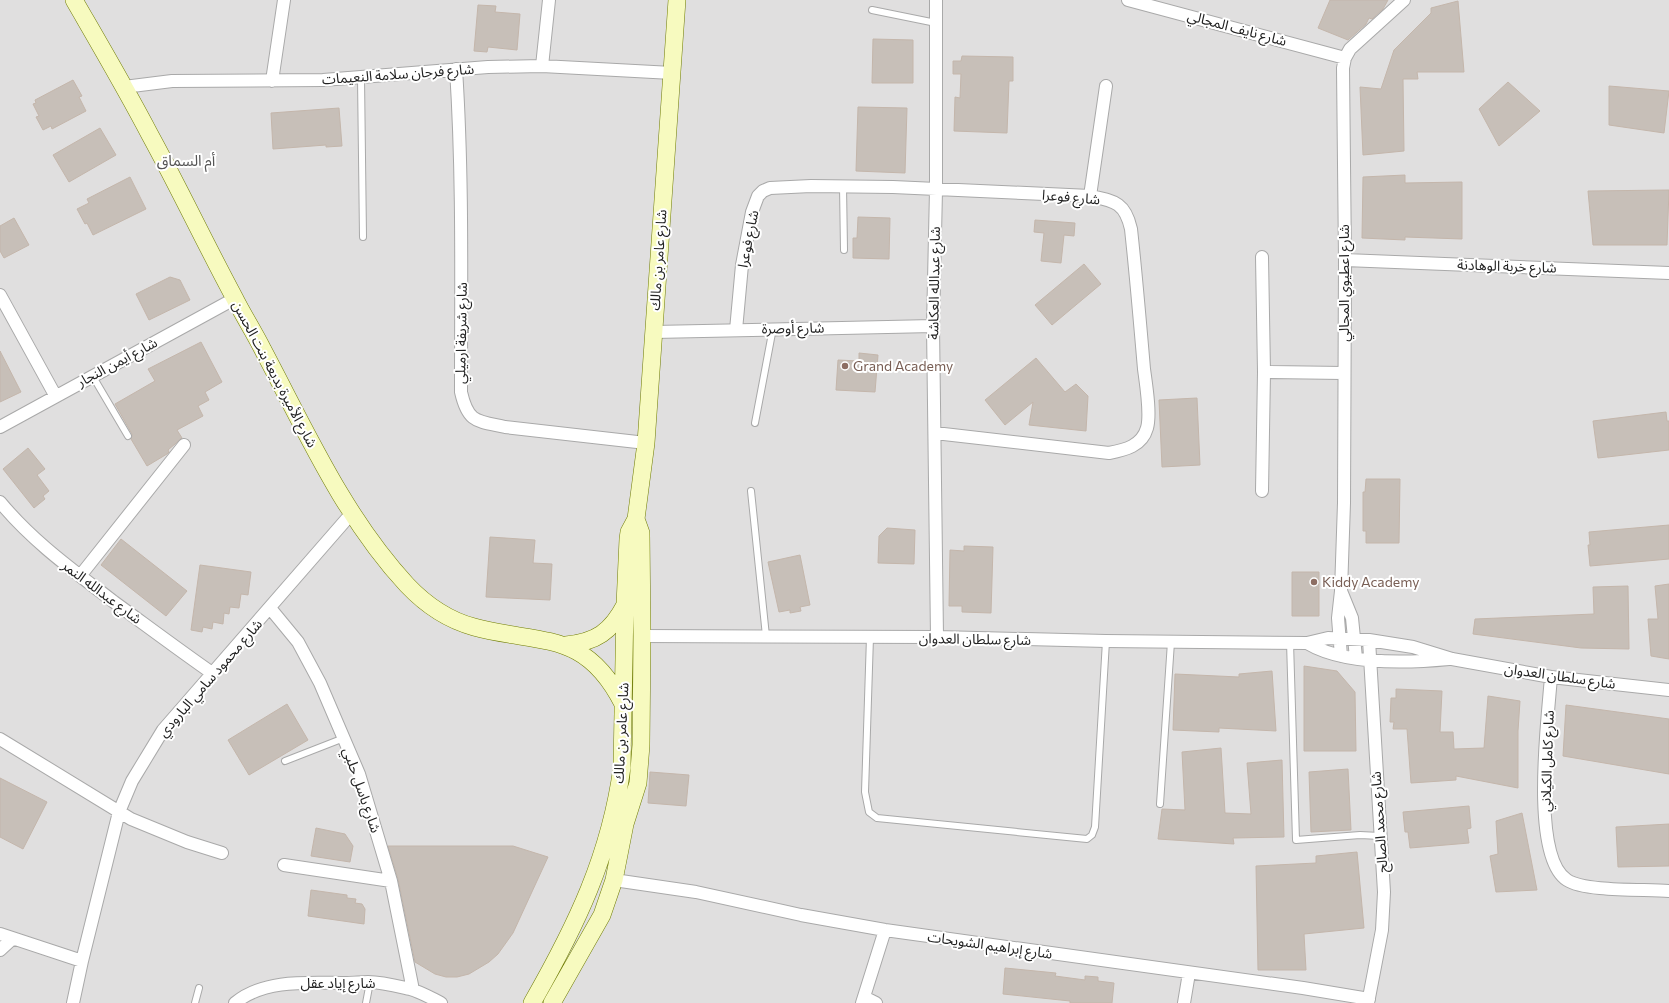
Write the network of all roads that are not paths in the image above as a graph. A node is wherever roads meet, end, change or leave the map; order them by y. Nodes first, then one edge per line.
1 (74, 0) edge
2 (284, 0) edge
3 (549, 0) edge
4 (677, 0) edge
5 (936, 0) edge
6 (1128, 0) edge
7 (1404, 0) edge
8 (872, 10) dead end
9 (936, 23) junction
10 (1345, 58) junction
11 (542, 66) junction
12 (456, 69) junction
13 (672, 73) junction
14 (361, 78) junction
15 (272, 81) junction
16 (1106, 86) dead end
17 (124, 87) junction
18 (843, 186) junction
19 (936, 190) junction
20 (1090, 196) junction
21 (363, 237) dead end
22 (844, 250) dead end
23 (1262, 257) dead end
24 (1345, 260) junction
25 (1669, 273) edge
26 (0, 295) edge
27 (234, 299) junction
28 (933, 326) junction
29 (773, 328) junction
30 (736, 330) junction
31 (654, 332) junction
32 (1264, 372) junction
33 (1343, 374) junction
34 (92, 375) junction
35 (55, 395) junction
36 (755, 423) dead end
37 (0, 427) edge
38 (936, 433) junction
39 (128, 436) dead end
40 (646, 443) junction
41 (184, 445) dead end
42 (751, 491) dead end
43 (1262, 491) dead end
44 (0, 502) edge
45 (351, 514) junction
46 (636, 519) junction
47 (80, 576) junction
48 (1341, 591) junction
49 (625, 605) junction
50 (270, 608) junction
51 (642, 636) junction
52 (766, 636) junction
53 (870, 637) junction
54 (937, 637) junction
55 (1338, 638) junction
56 (1354, 638) junction
57 (1369, 640) junction
58 (1106, 642) junction
59 (1171, 642) junction
60 (1290, 642) junction
61 (1307, 643) junction
62 (566, 645) junction
63 (1341, 656) junction
64 (1356, 658) junction
65 (1452, 659) junction
66 (1370, 660) junction
67 (212, 673) junction
68 (1551, 677) junction
69 (1669, 690) edge
70 (624, 706) junction
71 (344, 738) junction
72 (0, 739) edge
73 (285, 761) dead end
74 (1160, 804) dead end
75 (119, 812) junction
76 (1380, 836) junction
77 (222, 853) dead end
78 (284, 865) dead end
79 (596, 875) junction
80 (614, 880) junction
81 (391, 881) junction
82 (1669, 891) edge
83 (885, 930) junction
84 (0, 934) edge
85 (12, 939) junction
86 (0, 950) edge
87 (82, 961) junction
88 (1189, 973) junction
89 (370, 982) junction
90 (199, 988) dead end
91 (413, 990) junction
92 (863, 1000) edge
93 (1369, 1001) edge
94 (74, 1003) edge
95 (195, 1003) edge
96 (235, 1003) edge
97 (366, 1003) edge
98 (441, 1003) edge
99 (532, 1003) edge
100 (552, 1003) edge
101 (876, 1003) edge
102 (1184, 1003) edge

1 - 17 street, شارع الأميرة بديعة بنت الحسن
2 - 15 street
3 - 11 street
4 - 13 street, شارع عامر بن مالك
5 - 9 street, شارع عبدالله العكاشة
6 - 10 street, شارع نايف المجالي
7 - 10 street, شارع اعطيوي المجالي
8 - 9 lane
9 - 19 street, شارع عبدالله العكاشة
10 - 24 street, شارع اعطيوي المجالي
11 - 12 street, شارع فرحان سلامة النعيمات
11 - 13 street, شارع فرحان سلامة النعيمات
12 - 14 street, شارع فرحان سلامة النعيمات
12 - 40 street, شارع شريفة ارميلي
13 - 31 street, شارع عامر بن مالك
14 - 15 street, شارع فرحان سلامة النعيمات
14 - 21 lane
15 - 17 street, شارع فرحان سلامة النعيمات
16 - 20 street
17 - 27 street, شارع الأميرة بديعة بنت الحسن
18 - 19 street, شارع فوعرا
18 - 22 lane
18 - 30 street, شارع فوعرا
19 - 20 street, شارع فوعرا
19 - 28 street, شارع عبدالله العكاشة
20 - 38 street, شارع فوعرا
23 - 32 street
24 - 25 street, شارع خربة الوهادنة
24 - 33 street, شارع اعطيوي المجالي
26 - 35 street
27 - 34 street, شارع أيمن النجار
27 - 45 street, شارع الأميرة بديعة بنت الحسن
28 - 29 street, شارع أوصرة
28 - 38 street, شارع عبدالله العكاشة
29 - 30 street, شارع أوصرة
29 - 36 lane
30 - 31 street, شارع أوصرة
31 - 40 street, شارع عامر بن مالك
32 - 33 street
32 - 43 street
33 - 48 street, شارع اعطيوي المجالي
34 - 35 street, شارع أيمن النجار
34 - 39 lane
35 - 37 street, شارع أيمن النجار
38 - 54 street, شارع عبدالله العكاشة
40 - 46 street, شارع عامر بن مالك
41 - 47 street
42 - 52 lane
44 - 47 street, شارع عبدالله النمر
45 - 50 street, شارع محمود سامي البارودي
45 - 62 street, شارع الأميرة بديعة بنت الحسن
46 - 49 street, شارع عامر بن مالك
46 - 51 street, شارع عامر بن مالك
47 - 67 street, شارع عبدالله النمر
48 - 55 street, شارع اعطيوي المجالي
48 - 56 street, شارع اعطيوي المجالي
49 - 62 street, شارع الأميرة بديعة بنت الحسن
49 - 70 street, شارع عامر بن مالك
50 - 67 street, شارع محمود سامي البارودي
50 - 71 street, شارع باسل حلبي
51 - 52 street, شارع سلطان العدوان
51 - 80 street, شارع عامر بن مالك
52 - 53 street, شارع سلطان العدوان
53 - 54 street, شارع سلطان العدوان
53 - 58 lane
54 - 58 street, شارع سلطان العدوان
55 - 56 street, شارع سلطان العدوان
55 - 61 street, شارع سلطان العدوان
55 - 63 street, شارع اعطيوي المجالي
56 - 57 street, شارع سلطان العدوان
56 - 64 street, شارع اعطيوي المجالي
57 - 65 street, شارع سلطان العدوان
57 - 66 street, شارع محمد الصالح
58 - 59 street, شارع سلطان العدوان
59 - 60 street, شارع سلطان العدوان
59 - 74 lane
60 - 61 street, شارع سلطان العدوان
60 - 76 lane
61 - 63 street, شارع سلطان العدوان
62 - 70 street, شارع الأميرة بديعة بنت الحسن
63 - 64 street, شارع سلطان العدوان
64 - 66 street, شارع سلطان العدوان
65 - 66 street, شارع سلطان العدوان
65 - 68 street, شارع سلطان العدوان
66 - 76 street, شارع محمد الصالح
67 - 75 street, شارع محمود سامي البارودي
68 - 69 street, شارع سلطان العدوان
68 - 82 street, شارع كامل الكيلاني
70 - 79 street, شارع عامر بن مالك
71 - 73 lane
71 - 81 street, شارع باسل حلبي
72 - 75 street
75 - 77 street
75 - 87 street, شارع محمود سامي البارودي
76 - 93 street, شارع محمد الصالح
78 - 81 street
79 - 80 street
79 - 99 street, شارع عامر بن مالك
80 - 83 street, شارع إبراهيم الشويحات
80 - 100 street, شارع عامر بن مالك
81 - 91 street, شارع باسل حلبي
83 - 88 street, شارع إبراهيم الشويحات
83 - 92 street
84 - 85 street
85 - 86 street
85 - 87 street
87 - 94 street, شارع محمود سامي البارودي
88 - 93 street, شارع إبراهيم الشويحات
88 - 102 street
89 - 91 street, شارع إياد عقل
89 - 96 street, شارع إياد عقل
89 - 97 lane
90 - 95 lane
91 - 98 street, شارع إياد عقل
92 - 101 street

